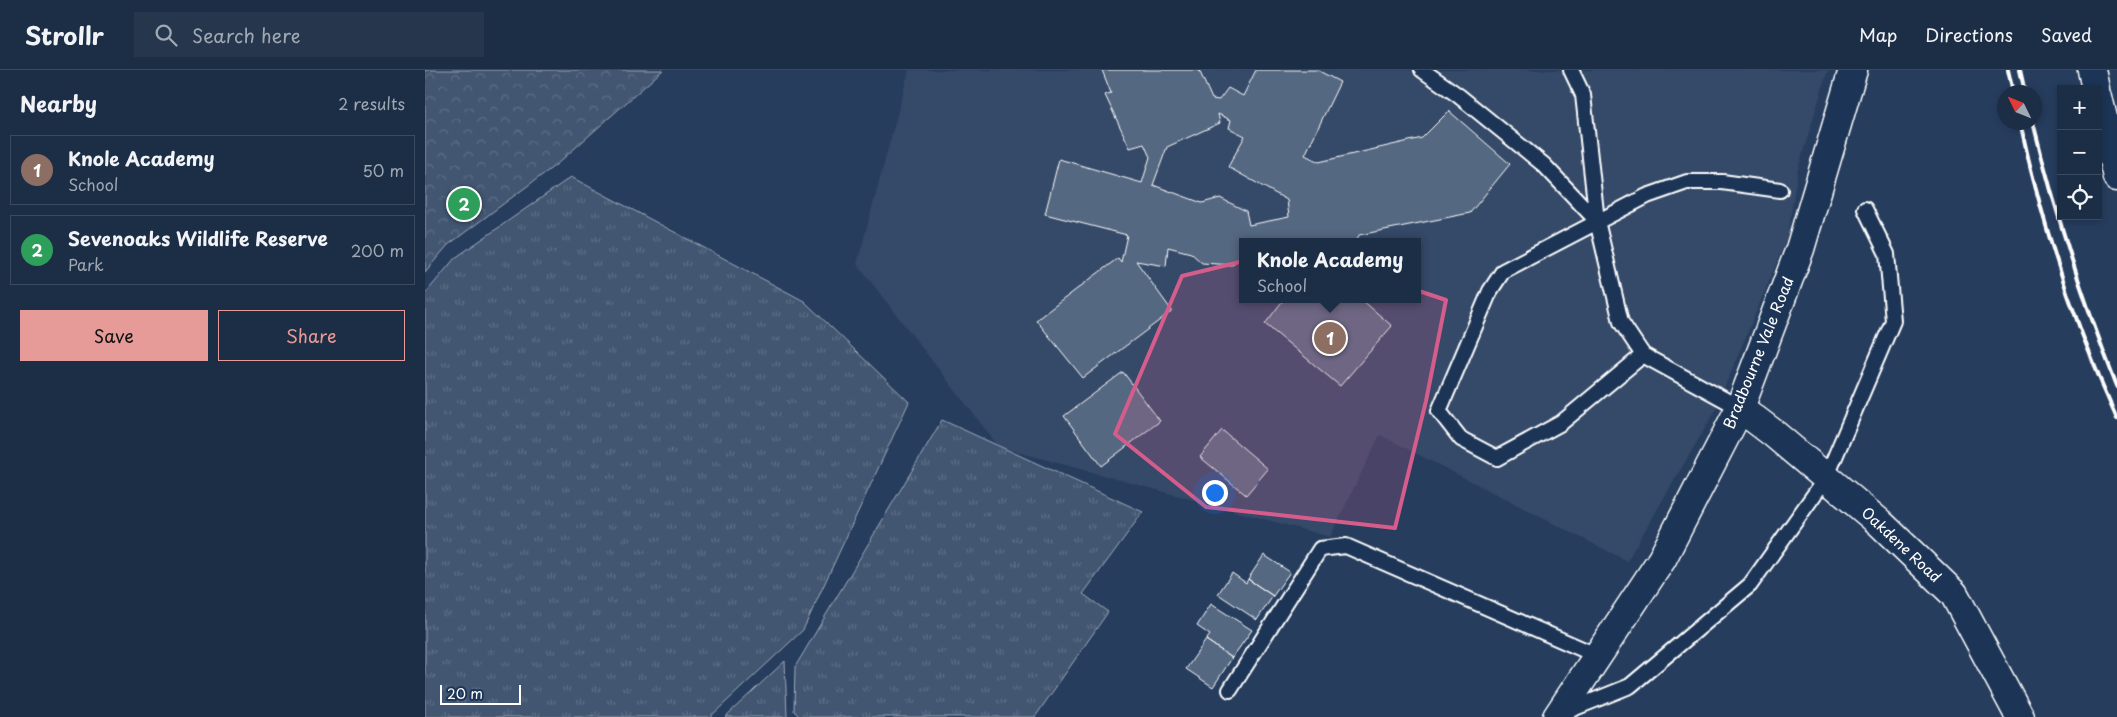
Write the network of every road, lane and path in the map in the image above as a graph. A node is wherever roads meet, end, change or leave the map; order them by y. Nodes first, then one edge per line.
1 (1422, 70) edge
2 (1571, 70) edge
3 (1853, 70) edge
4 (2092, 70) edge
5 (2095, 85) edge
6 (2102, 114) edge
7 (2117, 177) edge
8 (1780, 190) dead end
9 (1865, 209) dead end
10 (1597, 222) junction
11 (1643, 356) junction
12 (1740, 408) junction
13 (1826, 478) junction
14 (1598, 656) junction
15 (1230, 690) dead end
16 (1559, 715) edge
17 (2020, 717) edge

1 - 10 lane
2 - 10 lane
3 - 12 main road, Bradbourne Vale Road
4 - 5 main road
6 - 7 main road
8 - 10 lane
9 - 13 lane
10 - 11 lane
10 - 11 lane
11 - 12 lane
12 - 13 main road, Oakdene Road
12 - 14 main road, Bradbourne Vale Road
13 - 16 lane
13 - 17 main road, Oakdene Road
14 - 15 lane
14 - 16 main road, Bradbourne Vale Road

